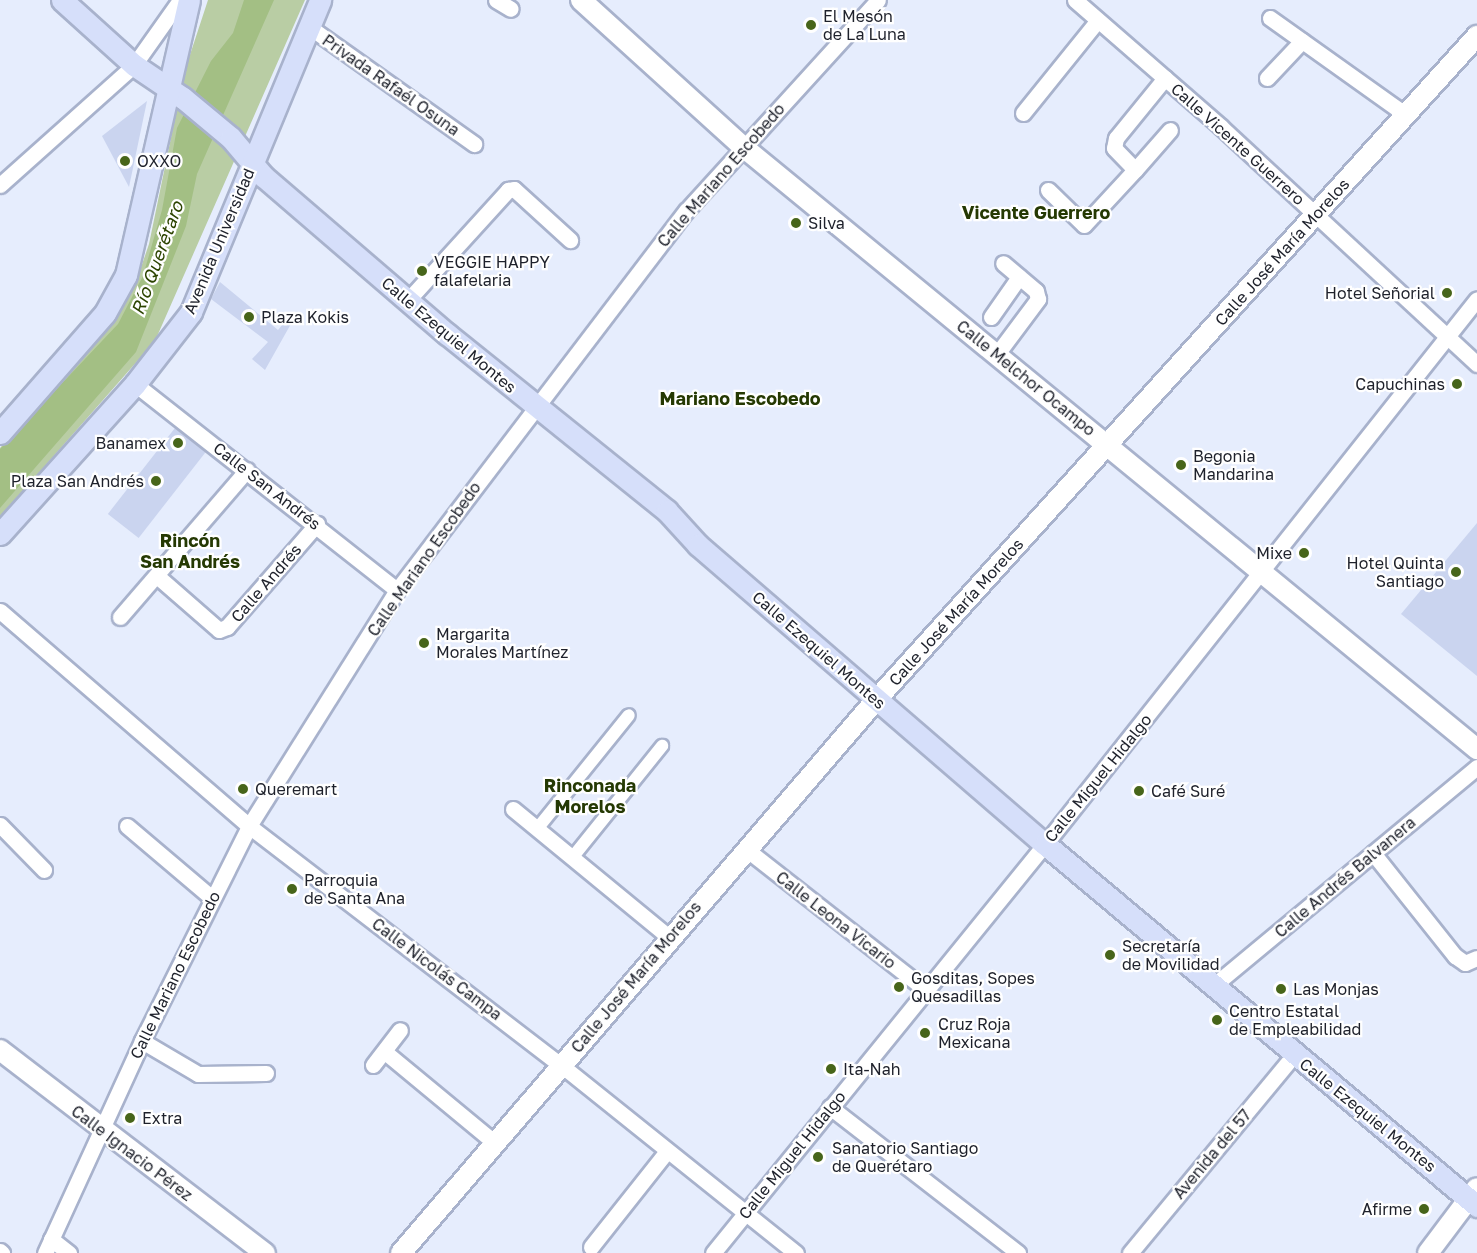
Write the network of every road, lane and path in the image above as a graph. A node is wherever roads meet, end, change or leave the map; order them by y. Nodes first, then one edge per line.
1 (62, 0) edge
2 (180, 0) edge
3 (189, 0) edge
4 (320, 0) edge
5 (496, 0) edge
6 (581, 0) edge
7 (878, 0) edge
8 (1075, 0) edge
9 (511, 9) dead end
10 (1270, 18) dead end
11 (1098, 20) junction
12 (308, 26) junction
13 (1477, 36) edge
14 (1302, 41) junction
15 (134, 65) junction
16 (1165, 78) junction
17 (1267, 78) dead end
18 (176, 93) junction
19 (1023, 112) dead end
20 (1406, 115) junction
21 (1170, 130) dead end
22 (474, 144) dead end
23 (742, 146) junction
24 (253, 164) junction
25 (1135, 170) junction
26 (0, 185) edge
27 (1048, 190) dead end
28 (1316, 214) junction
29 (570, 240) dead end
30 (1003, 263) dead end
31 (1019, 277) junction
32 (1477, 299) edge
33 (408, 300) junction
34 (991, 317) dead end
35 (1446, 336) junction
36 (997, 354) junction
37 (1477, 364) edge
38 (135, 384) junction
39 (534, 407) junction
40 (0, 433) edge
41 (1108, 446) junction
42 (248, 470) junction
43 (317, 524) junction
44 (0, 534) edge
45 (1262, 573) junction
46 (157, 576) junction
47 (398, 590) junction
48 (0, 611) edge
49 (120, 617) dead end
50 (876, 700) junction
51 (629, 714) dead end
52 (662, 746) dead end
53 (1477, 748) edge
54 (1477, 767) edge
55 (513, 809) dead end
56 (0, 825) edge
57 (127, 825) dead end
58 (249, 826) junction
59 (537, 829) junction
60 (1045, 844) junction
61 (746, 849) junction
62 (1373, 853) junction
63 (572, 858) junction
64 (44, 870) dead end
65 (212, 898) junction
66 (669, 937) junction
67 (1477, 958) edge
68 (1213, 986) junction
69 (926, 990) junction
70 (400, 1030) dead end
71 (142, 1041) junction
72 (0, 1050) edge
73 (385, 1052) junction
74 (1294, 1055) junction
75 (373, 1065) dead end
76 (561, 1065) junction
77 (266, 1073) dead end
78 (830, 1107) junction
79 (100, 1130) junction
80 (495, 1143) junction
81 (667, 1151) junction
82 (1474, 1197) edge
83 (745, 1213) junction
84 (48, 1246) edge
85 (591, 1247) dead end
86 (69, 1253) edge
87 (265, 1253) edge
88 (400, 1253) edge
89 (713, 1253) edge
90 (796, 1253) edge
91 (1018, 1253) edge
92 (1130, 1253) edge
93 (1428, 1253) edge

1 - 15 main road, Calle Ezequiel Montes
2 - 15 street
3 - 18 main road
4 - 12 main road, Avenida Universidad
5 - 9 street
6 - 23 street, Calle Melchor Ocampo
7 - 23 street, Calle Mariano Escobedo
8 - 11 street, Calle Vicente Guerrero
10 - 14 street
11 - 16 street, Calle Vicente Guerrero
11 - 19 street
12 - 22 street, Privada Rafaél Osuna
12 - 24 main road, Avenida Universidad
13 - 20 street, Calle José María Morelos
14 - 17 street
14 - 20 street
15 - 18 main road, Calle Ezequiel Montes
15 - 26 street
16 - 25 street
16 - 28 street, Calle Vicente Guerrero
18 - 24 main road, Calle Ezequiel Montes
18 - 40 main road
20 - 28 street, Calle José María Morelos
21 - 25 street
23 - 36 street, Calle Melchor Ocampo
23 - 39 street, Calle Mariano Escobedo
24 - 33 main road, Calle Ezequiel Montes
24 - 38 main road, Avenida Universidad
25 - 27 street
28 - 35 street, Calle Vicente Guerrero
28 - 41 street, Calle José María Morelos
29 - 33 street
30 - 31 street
31 - 34 street
31 - 36 street
32 - 35 street, Calle Miguel Hidalgo
33 - 39 main road, Calle Ezequiel Montes
35 - 37 street, Calle Vicente Guerrero
35 - 45 street, Calle Miguel Hidalgo
36 - 41 street, Calle Melchor Ocampo
38 - 42 street, Calle San Andrés
38 - 44 main road, Avenida Universidad
39 - 47 street, Calle Mariano Escobedo
39 - 50 main road, Calle Ezequiel Montes
41 - 45 street, Calle Melchor Ocampo
41 - 50 street, Calle José María Morelos
42 - 43 street, Calle San Andrés
42 - 46 street
43 - 46 street, Calle Andrés
43 - 47 street, Calle San Andrés
45 - 53 street, Calle Melchor Ocampo
45 - 60 street, Calle Miguel Hidalgo
46 - 49 street
47 - 58 street, Calle Mariano Escobedo
48 - 58 street, Calle Nicolás Campa
50 - 60 main road, Calle Ezequiel Montes
50 - 61 street, Calle José María Morelos
51 - 59 street
52 - 63 street
54 - 62 street, Calle Andrés Balvanera
55 - 59 street
56 - 64 street
57 - 65 street
58 - 65 street, Calle Mariano Escobedo
58 - 76 street, Calle Nicolás Campa
59 - 63 street
60 - 68 main road, Calle Ezequiel Montes
60 - 69 street, Calle Miguel Hidalgo
61 - 66 street, Calle José María Morelos
61 - 69 street, Calle Leona Vicario
62 - 67 street
62 - 68 street, Calle Andrés Balvanera
63 - 66 street
65 - 71 street, Calle Mariano Escobedo
66 - 76 street, Calle José María Morelos
68 - 74 main road, Calle Ezequiel Montes
69 - 78 street, Calle Miguel Hidalgo
70 - 73 street
71 - 77 street
71 - 79 street, Calle Mariano Escobedo
72 - 79 street, Calle Ignacio Pérez
73 - 75 street
73 - 80 street
74 - 82 main road, Calle Ezequiel Montes
74 - 92 street, Avenida del 57
76 - 80 street, Calle José María Morelos
76 - 81 street, Calle Nicolás Campa
78 - 83 street, Calle Miguel Hidalgo
78 - 91 street
79 - 84 street, Calle Mariano Escobedo
79 - 87 street, Calle Ignacio Pérez
80 - 88 street, Calle José María Morelos
81 - 83 street, Calle Nicolás Campa
81 - 85 street
82 - 93 street
83 - 89 street, Calle Miguel Hidalgo
83 - 90 street, Calle Nicolás Campa
84 - 86 street

